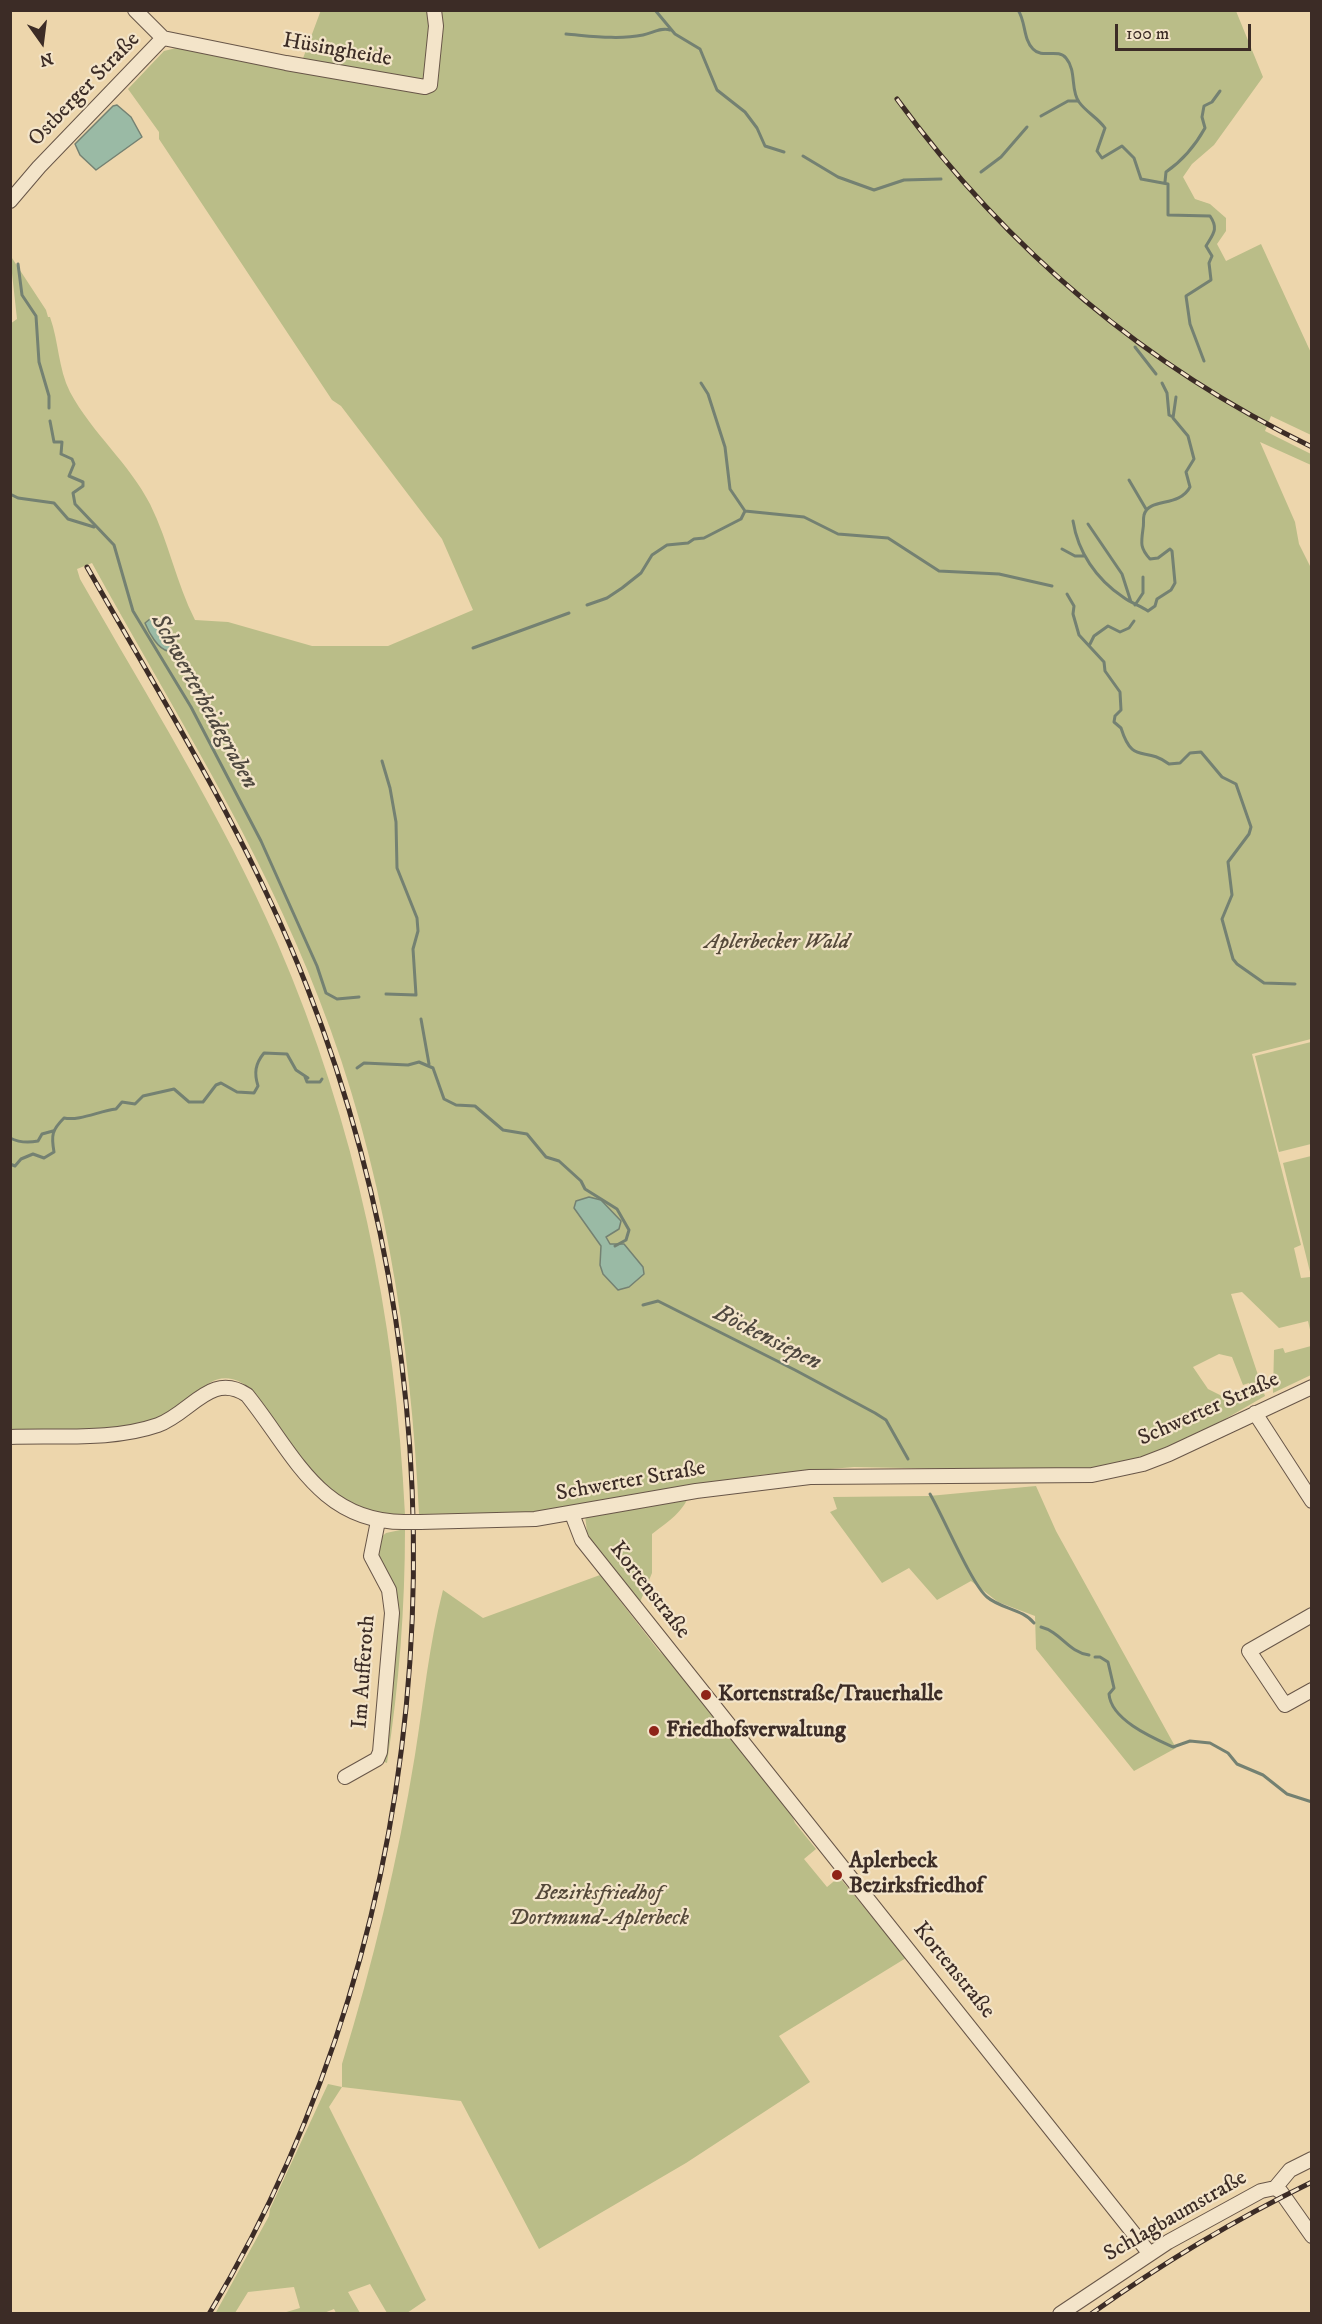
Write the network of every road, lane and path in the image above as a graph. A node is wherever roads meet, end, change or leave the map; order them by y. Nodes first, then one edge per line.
1 (135, 10) edge
2 (434, 10) edge
3 (164, 38) junction
4 (10, 201) edge
5 (1311, 1387) edge
6 (1255, 1413) junction
7 (10, 1437) edge
8 (1311, 1501) edge
9 (572, 1514) junction
10 (378, 1521) junction
11 (1311, 1615) edge
12 (1311, 1690) edge
13 (345, 1778) dead end
14 (1311, 2159) edge
15 (1275, 2188) junction
16 (1311, 2236) edge
17 (1150, 2254) junction
18 (1060, 2313) edge

1 - 3 street, Ostberger Straße
2 - 3 street, Hüsingheide
3 - 4 street, Ostberger Straße
5 - 6 street, Schwerter Straße
6 - 8 street
6 - 9 street, Schwerter Straße
7 - 10 street, Schwerter Straße
9 - 10 street, Schwerter Straße, bridge
9 - 17 street, Kortenstraße
10 - 13 street, Im Aufferoth
11 - 12 street
14 - 15 street, Schlagbaumstraße
15 - 16 street
15 - 17 street, Schlagbaumstraße
17 - 18 street, Schlagbaumstraße

